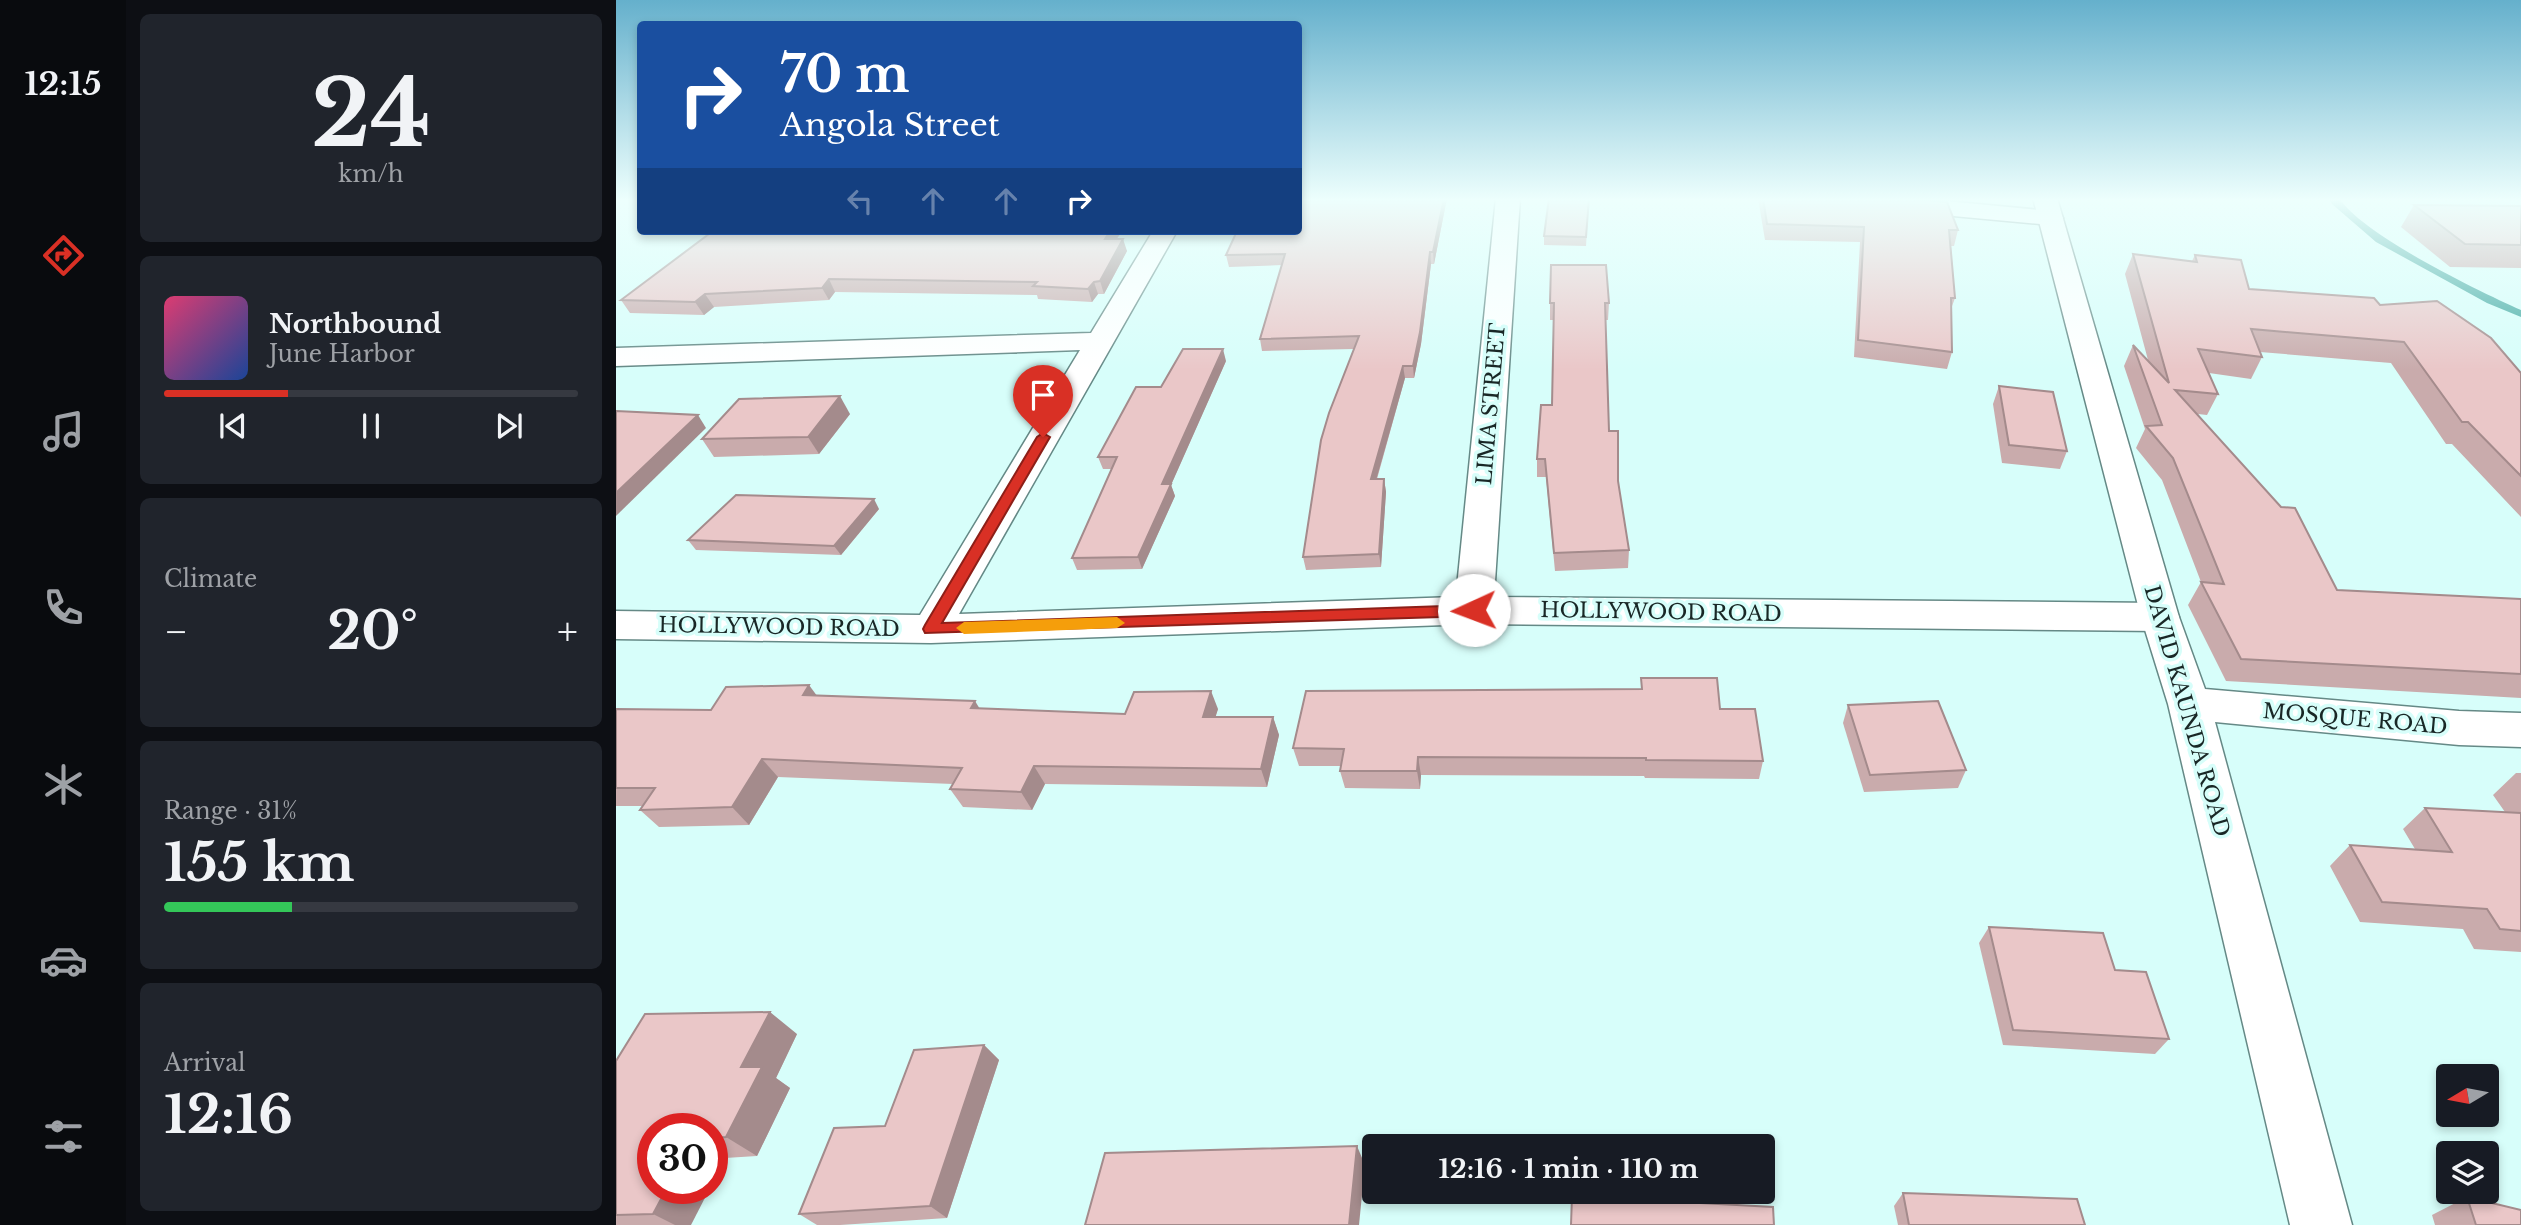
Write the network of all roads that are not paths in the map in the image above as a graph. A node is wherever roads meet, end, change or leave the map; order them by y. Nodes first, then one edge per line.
1 (1150, 255) edge
2 (1503, 255) edge
3 (2061, 255) edge
4 (1099, 341) junction
5 (616, 357) edge
6 (1474, 610) junction
7 (2160, 617) junction
8 (616, 625) edge
9 (931, 629) junction
10 (2189, 704) junction
11 (2521, 730) edge
12 (2321, 1225) edge

1 - 4 street
2 - 6 street, LIMA STREET
3 - 7 street, DAVID KAUNDA ROAD
4 - 5 street
4 - 9 street
6 - 7 street, HOLLYWOOD ROAD
6 - 9 street, HOLLYWOOD ROAD
7 - 10 street, DAVID KAUNDA ROAD
8 - 9 street, HOLLYWOOD ROAD
10 - 11 street, MOSQUE ROAD
10 - 12 street, DAVID KAUNDA ROAD

